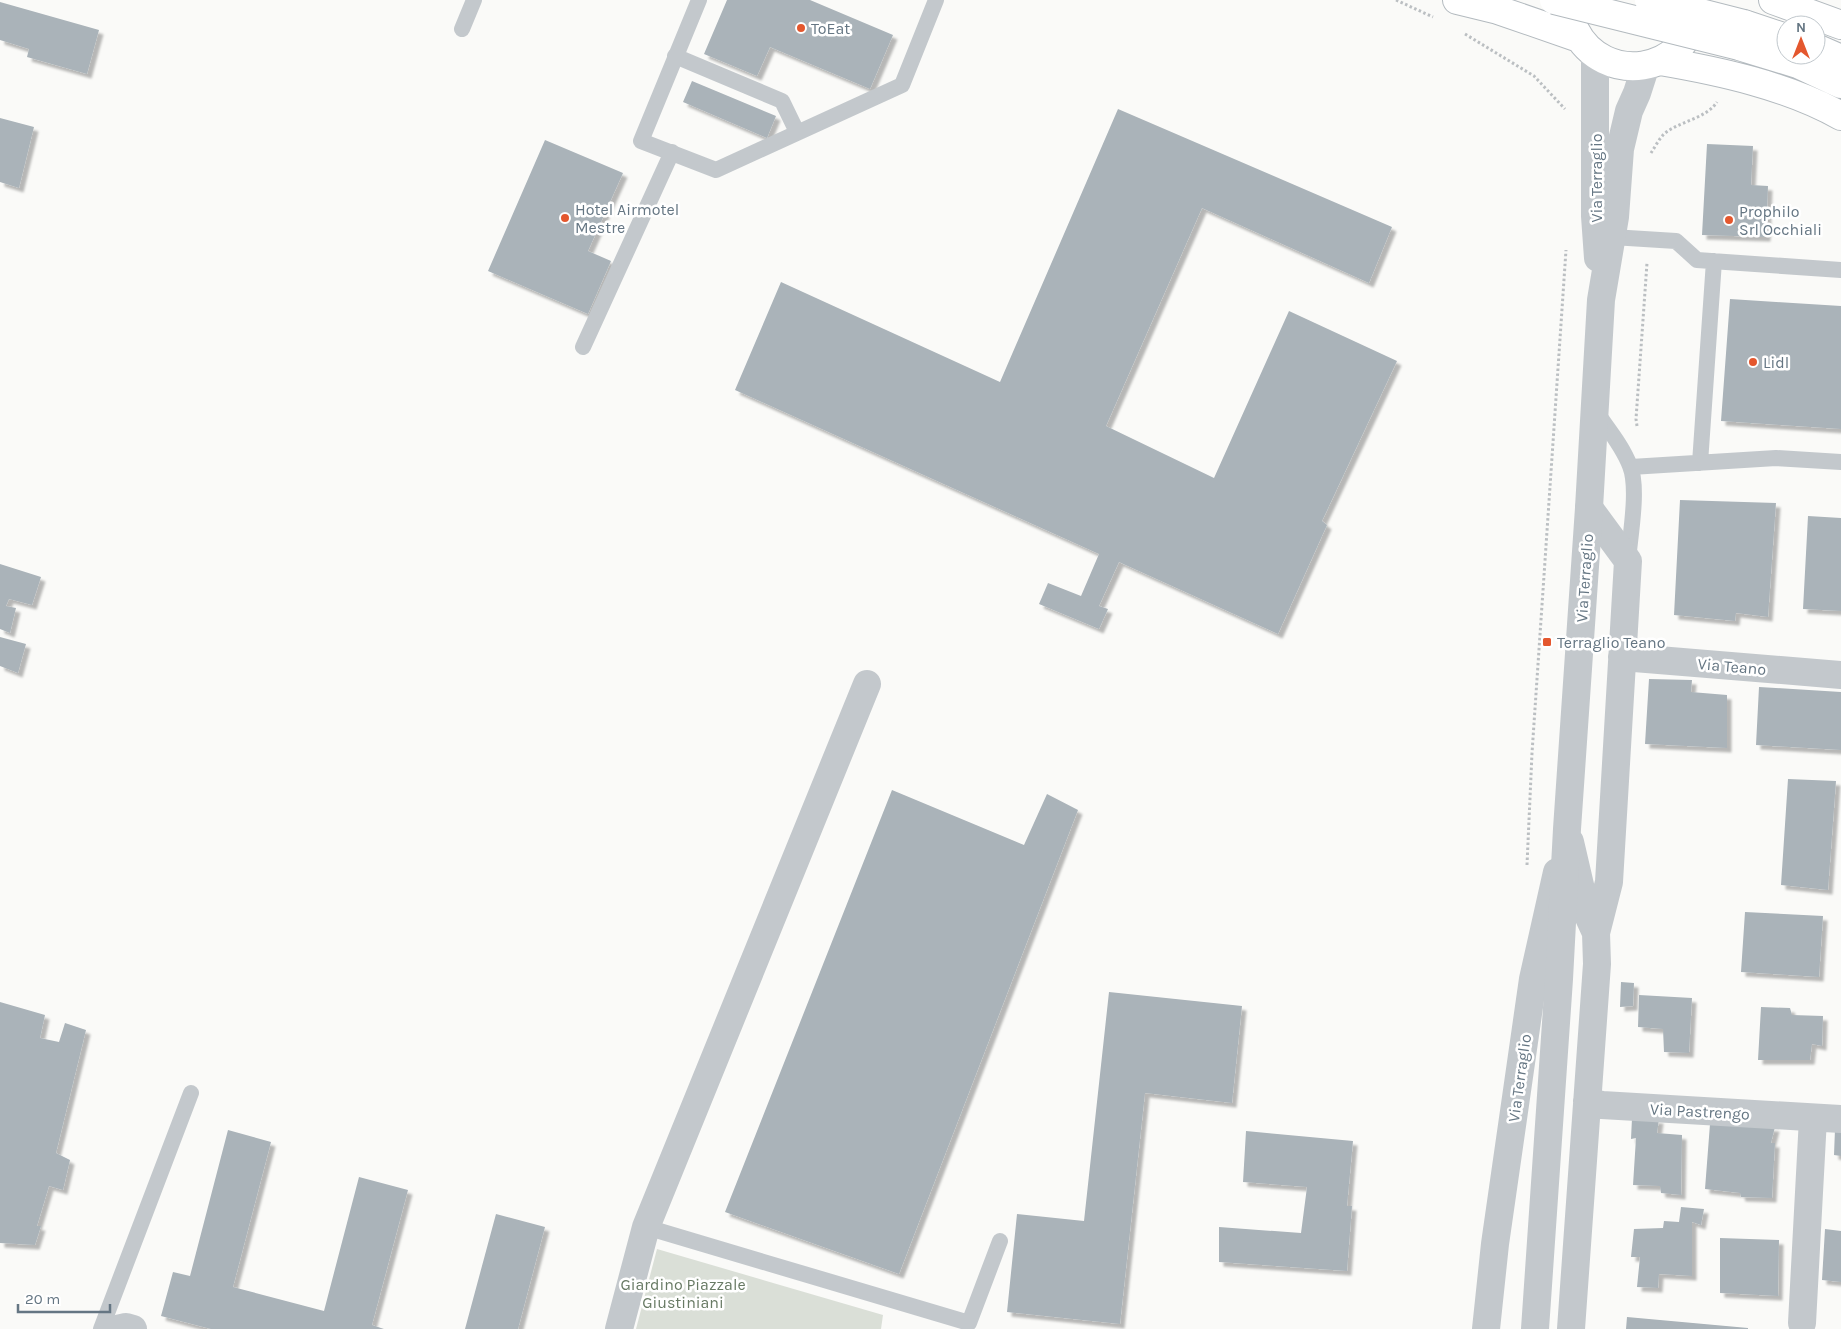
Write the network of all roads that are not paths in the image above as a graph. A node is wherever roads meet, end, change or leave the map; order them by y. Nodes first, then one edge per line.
1 (474, 0) edge
2 (699, 0) edge
3 (936, 0) edge
4 (1457, 0) edge
5 (1554, 0) edge
6 (1569, 0) edge
7 (1649, 0) edge
8 (1696, 0) edge
9 (1773, 0) edge
10 (1810, 0) edge
11 (1841, 23) edge
12 (462, 29) dead end
13 (1776, 35) edge
14 (1587, 47) junction
15 (1826, 52) edge
16 (675, 56) junction
17 (1841, 59) edge
18 (1653, 63) junction
19 (1841, 84) edge
20 (1841, 116) edge
21 (797, 132) junction
22 (672, 152) junction
23 (1612, 238) junction
24 (1714, 261) junction
25 (1841, 270) edge
26 (1601, 300) junction
27 (583, 347) dead end
28 (1594, 408) junction
29 (1841, 462) edge
30 (1700, 463) junction
31 (1631, 467) junction
32 (1589, 508) junction
33 (1628, 561) junction
34 (1622, 657) junction
35 (1841, 675) edge
36 (867, 684) dead end
37 (1567, 829) junction
38 (1596, 933) junction
39 (191, 1093) dead end
40 (1587, 1101) junction
41 (1813, 1118) junction
42 (1841, 1119) edge
43 (646, 1227) junction
44 (1000, 1241) dead end
45 (1802, 1323) dead end
46 (101, 1329) edge
47 (117, 1329) edge
48 (133, 1329) edge
49 (620, 1329) edge
50 (1486, 1329) edge
51 (1535, 1329) edge
52 (1571, 1329) edge

1 - 12 lane
2 - 16 lane
3 - 21 lane
4 - 14 main road
5 - 19 main road, bridge
6 - 14 main road
7 - 13 main road, bridge
8 - 18 main road
9 - 11 main road
10 - 11 main road
14 - 18 main road
14 - 26 street, Via Terraglio
15 - 17 main road
16 - 21 lane
16 - 22 lane
18 - 20 main road
18 - 23 street, Via Terraglio
21 - 22 lane
22 - 27 lane
23 - 24 lane
23 - 26 street, Via Terraglio
24 - 25 lane
24 - 30 lane
26 - 28 street, Via Terraglio
28 - 31 lane
28 - 32 street, Via Terraglio
29 - 30 lane
30 - 31 lane
31 - 33 lane
32 - 33 street, Via Terraglio
32 - 37 street, Via Terraglio
33 - 34 street, Via Terraglio
34 - 35 street, Via Teano
34 - 38 street, Via Terraglio
36 - 43 street
37 - 38 street, Via Terraglio
37 - 50 street, Via Terraglio
37 - 51 street, Via Terraglio
38 - 40 street, Via Terraglio
39 - 46 lane
40 - 41 street, Via Pastrengo
40 - 52 street, Via Terraglio
41 - 42 street, Via Pastrengo
41 - 45 street
43 - 44 lane
43 - 49 street
47 - 48 street

